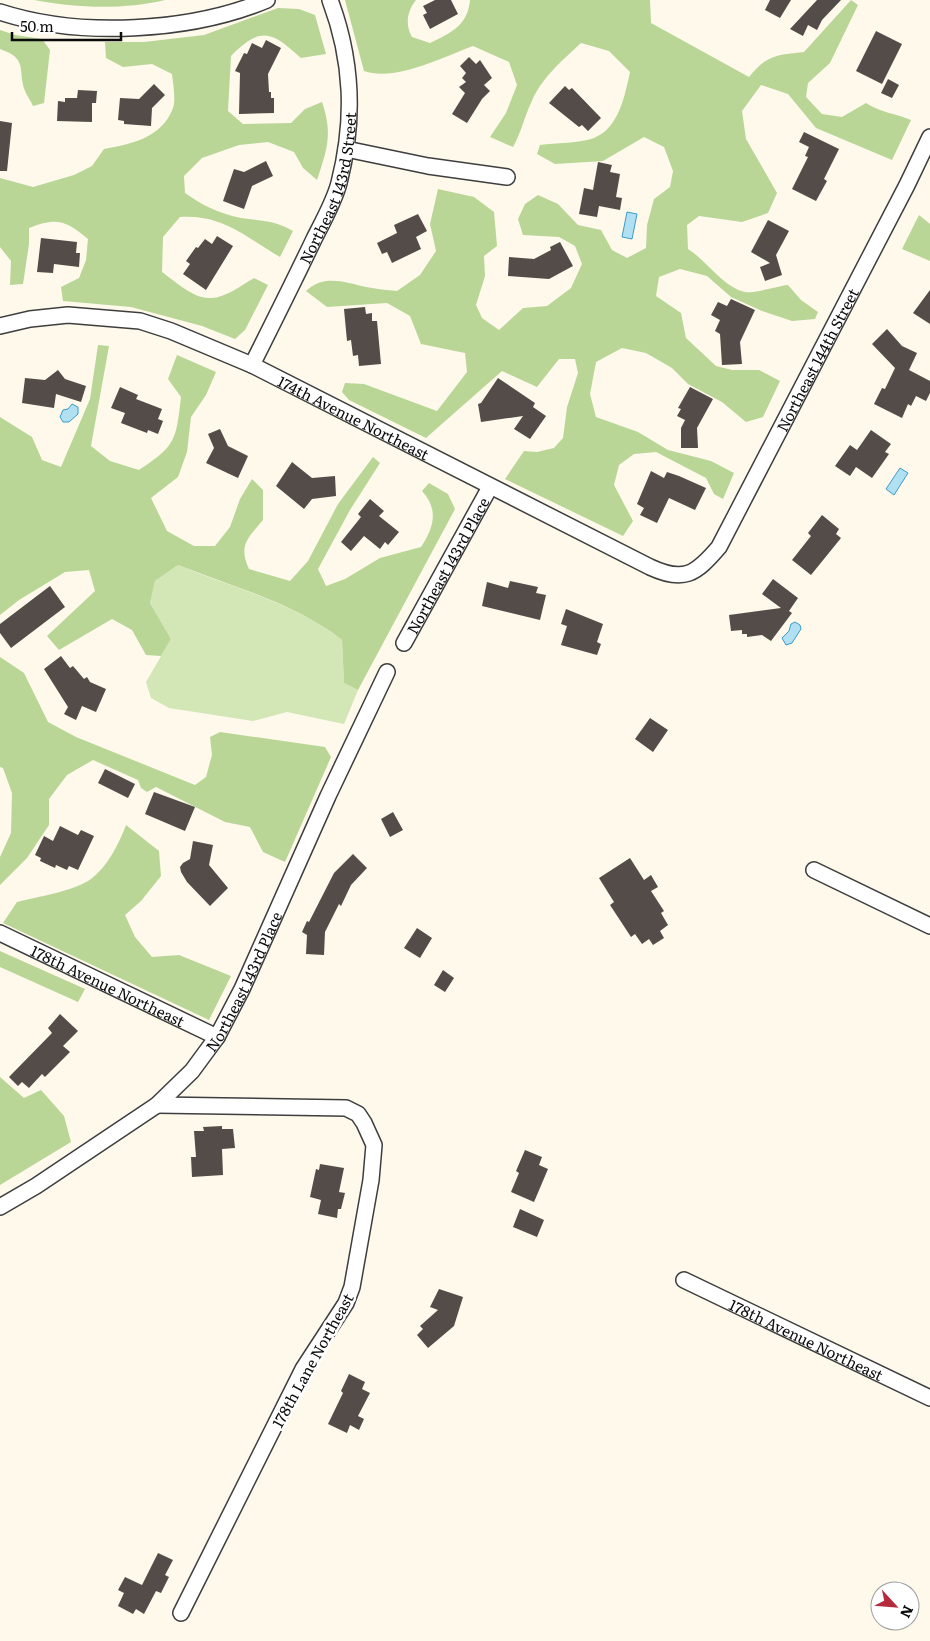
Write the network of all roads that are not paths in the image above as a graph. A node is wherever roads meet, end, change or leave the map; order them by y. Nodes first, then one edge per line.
1 (267, 0) edge
2 (330, 0) edge
3 (0, 12) edge
4 (930, 137) edge
5 (346, 149) junction
6 (507, 177) dead end
7 (0, 326) edge
8 (252, 365) junction
9 (490, 487) junction
10 (692, 574) joint
11 (404, 643) dead end
12 (387, 672) dead end
13 (814, 870) dead end
14 (930, 926) edge
15 (0, 933) edge
16 (217, 1037) junction
17 (157, 1105) junction
18 (0, 1207) edge
19 (684, 1280) dead end
20 (930, 1398) edge
21 (181, 1613) dead end

1 - 3 street
2 - 5 street, Northeast 143rd Street
4 - 10 street, Northeast 144th Street
5 - 6 street
5 - 8 street, Northeast 143rd Street
7 - 8 street, 174th Avenue Northeast
8 - 9 street, 174th Avenue Northeast
9 - 10 street, 174th Avenue Northeast
9 - 11 street, Northeast 143rd Place
12 - 16 street, Northeast 143rd Place
13 - 14 street
15 - 16 street, 178th Avenue Northeast
16 - 17 street, Northeast 143rd Place
17 - 18 street, Northeast 143rd Place
17 - 21 street, 178th Lane Northeast
19 - 20 street, 178th Avenue Northeast

